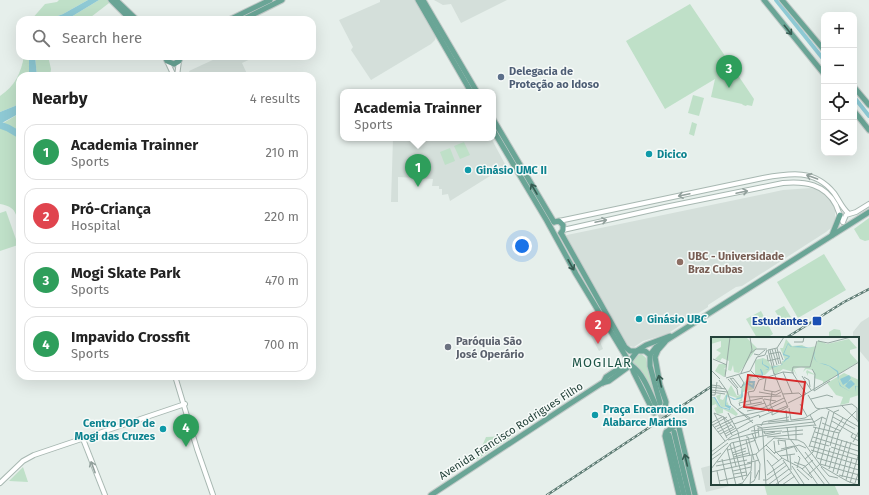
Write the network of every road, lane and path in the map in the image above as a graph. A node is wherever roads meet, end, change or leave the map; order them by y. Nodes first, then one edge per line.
1 (111, 0) edge
2 (116, 0) edge
3 (270, 0) edge
4 (282, 0) edge
5 (418, 0) edge
6 (423, 0) edge
7 (764, 0) edge
8 (782, 0) edge
9 (120, 6) junction
10 (128, 16) edge
11 (132, 16) edge
12 (237, 16) edge
13 (250, 16) edge
14 (822, 48) edge
15 (167, 60) edge
16 (169, 60) edge
17 (179, 60) edge
18 (180, 60) edge
19 (821, 70) edge
20 (173, 72) edge
21 (176, 72) edge
22 (469, 89) edge
23 (475, 89) edge
24 (857, 91) edge
25 (869, 105) edge
26 (857, 115) edge
27 (496, 124) edge
28 (869, 130) edge
29 (496, 135) edge
30 (783, 175) junction
31 (784, 183) junction
32 (665, 199) junction
33 (657, 201) junction
34 (869, 204) edge
35 (665, 207) junction
36 (659, 209) junction
37 (869, 212) edge
38 (848, 213) junction
39 (840, 216) junction
40 (557, 222) junction
41 (844, 225) junction
42 (552, 231) junction
43 (562, 232) junction
44 (832, 236) junction
45 (679, 333) junction
46 (665, 342) junction
47 (638, 350) junction
48 (650, 355) junction
49 (630, 363) junction
50 (176, 380) edge
51 (185, 404) junction
52 (83, 439) junction
53 (0, 483) edge
54 (105, 495) edge
55 (213, 495) edge
56 (431, 495) edge
57 (679, 495) edge
58 (684, 495) edge
59 (689, 495) edge
60 (694, 495) edge

1 - 9 main road
2 - 9 main road
3 - 12 main road
4 - 13 main road
5 - 22 main road
6 - 23 main road
7 -> 19 main road
8 - 14 main road
9 - 10 main road
9 - 11 main road
15 - 20 street
16 - 17 main road
18 - 21 street
24 - 25 main road
26 - 28 main road
40 -> 27 main road
29 - 42 main road
30 - 31 street
30 -> 32 street
38 -> 30 street
35 -> 31 street
31 - 39 street
32 - 33 street
32 - 35 street
33 - 36 street
33 - 40 street
34 - 38 street
35 - 36 street
43 -> 36 street
37 - 41 main road, Avenida Francisco Rodrigues Filho
38 - 41 street
39 - 41 street
39 - 44 main road
40 - 42 main road
40 - 43 main road
41 - 44 main road, Avenida Francisco Rodrigues Filho
42 - 43 main road
42 -> 49 main road
43 - 47 main road
44 - 45 main road, Avenida Francisco Rodrigues Filho
45 - 46 main road, Avenida Francisco Rodrigues Filho
45 - 47 main road, Avenida Francisco Rodrigues Filho
46 - 48 main road, Avenida Francisco Rodrigues Filho
49 -> 46 main road
47 - 48 main road
47 - 49 main road, Avenida Francisco Rodrigues Filho
48 - 49 main road
49 - 56 main road, Avenida Francisco Rodrigues Filho
50 - 51 street
51 - 52 street
51 - 55 street
52 - 53 street
54 -> 52 street
60 -> 57 main road
58 - 59 main road

